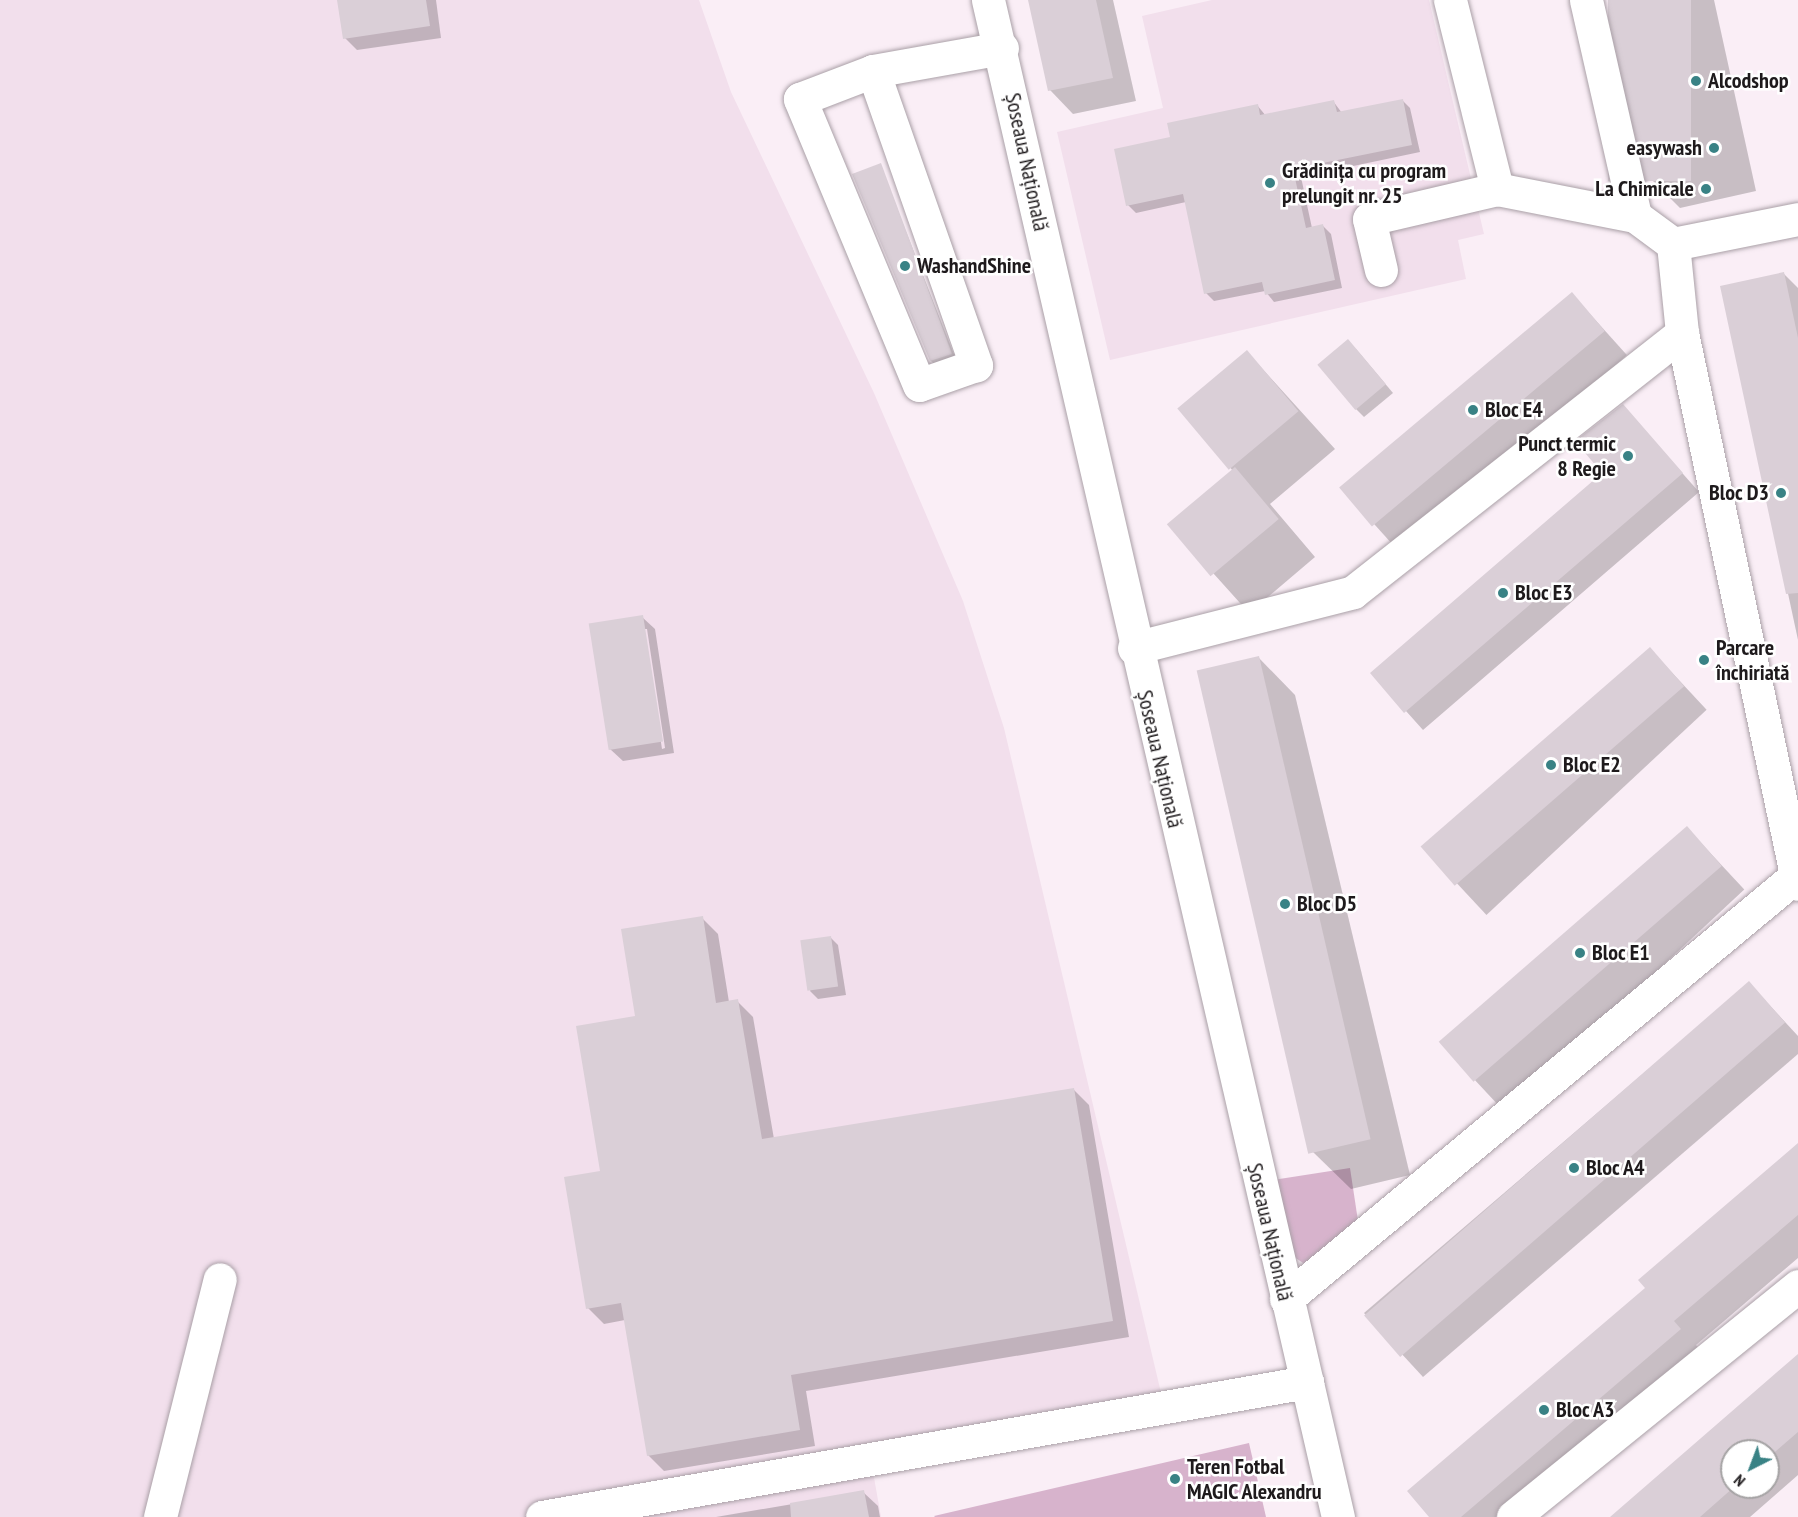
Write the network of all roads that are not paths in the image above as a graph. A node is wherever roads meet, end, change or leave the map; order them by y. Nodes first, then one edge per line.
1 (988, 0) edge
2 (1450, 0) edge
3 (1586, 0) edge
4 (1002, 48) junction
5 (873, 71) junction
6 (1497, 189) junction
7 (1635, 216) junction
8 (1798, 219) edge
9 (1673, 244) junction
10 (1381, 270) dead end
11 (1682, 333) junction
12 (1134, 648) junction
13 (1797, 880) edge
14 (220, 1279) dead end
15 (1798, 1286) edge
16 (1286, 1299) junction
17 (1307, 1382) junction
18 (160, 1517) edge
19 (542, 1517) edge
20 (1338, 1517) edge
21 (1513, 1517) edge

1 - 4 street, Șoseaua Națională
2 - 6 street
3 - 7 street
4 - 5 street
4 - 12 street, Șoseaua Națională
5 - 5 street
6 - 7 street
6 - 10 street
7 - 9 street
8 - 9 street
9 - 11 street
11 - 12 street
11 - 13 street
12 - 16 street, Șoseaua Națională
13 - 16 street
14 - 18 street
15 - 21 street
16 - 17 street, Șoseaua Națională
17 - 19 street
17 - 20 street, Șoseaua Națională

